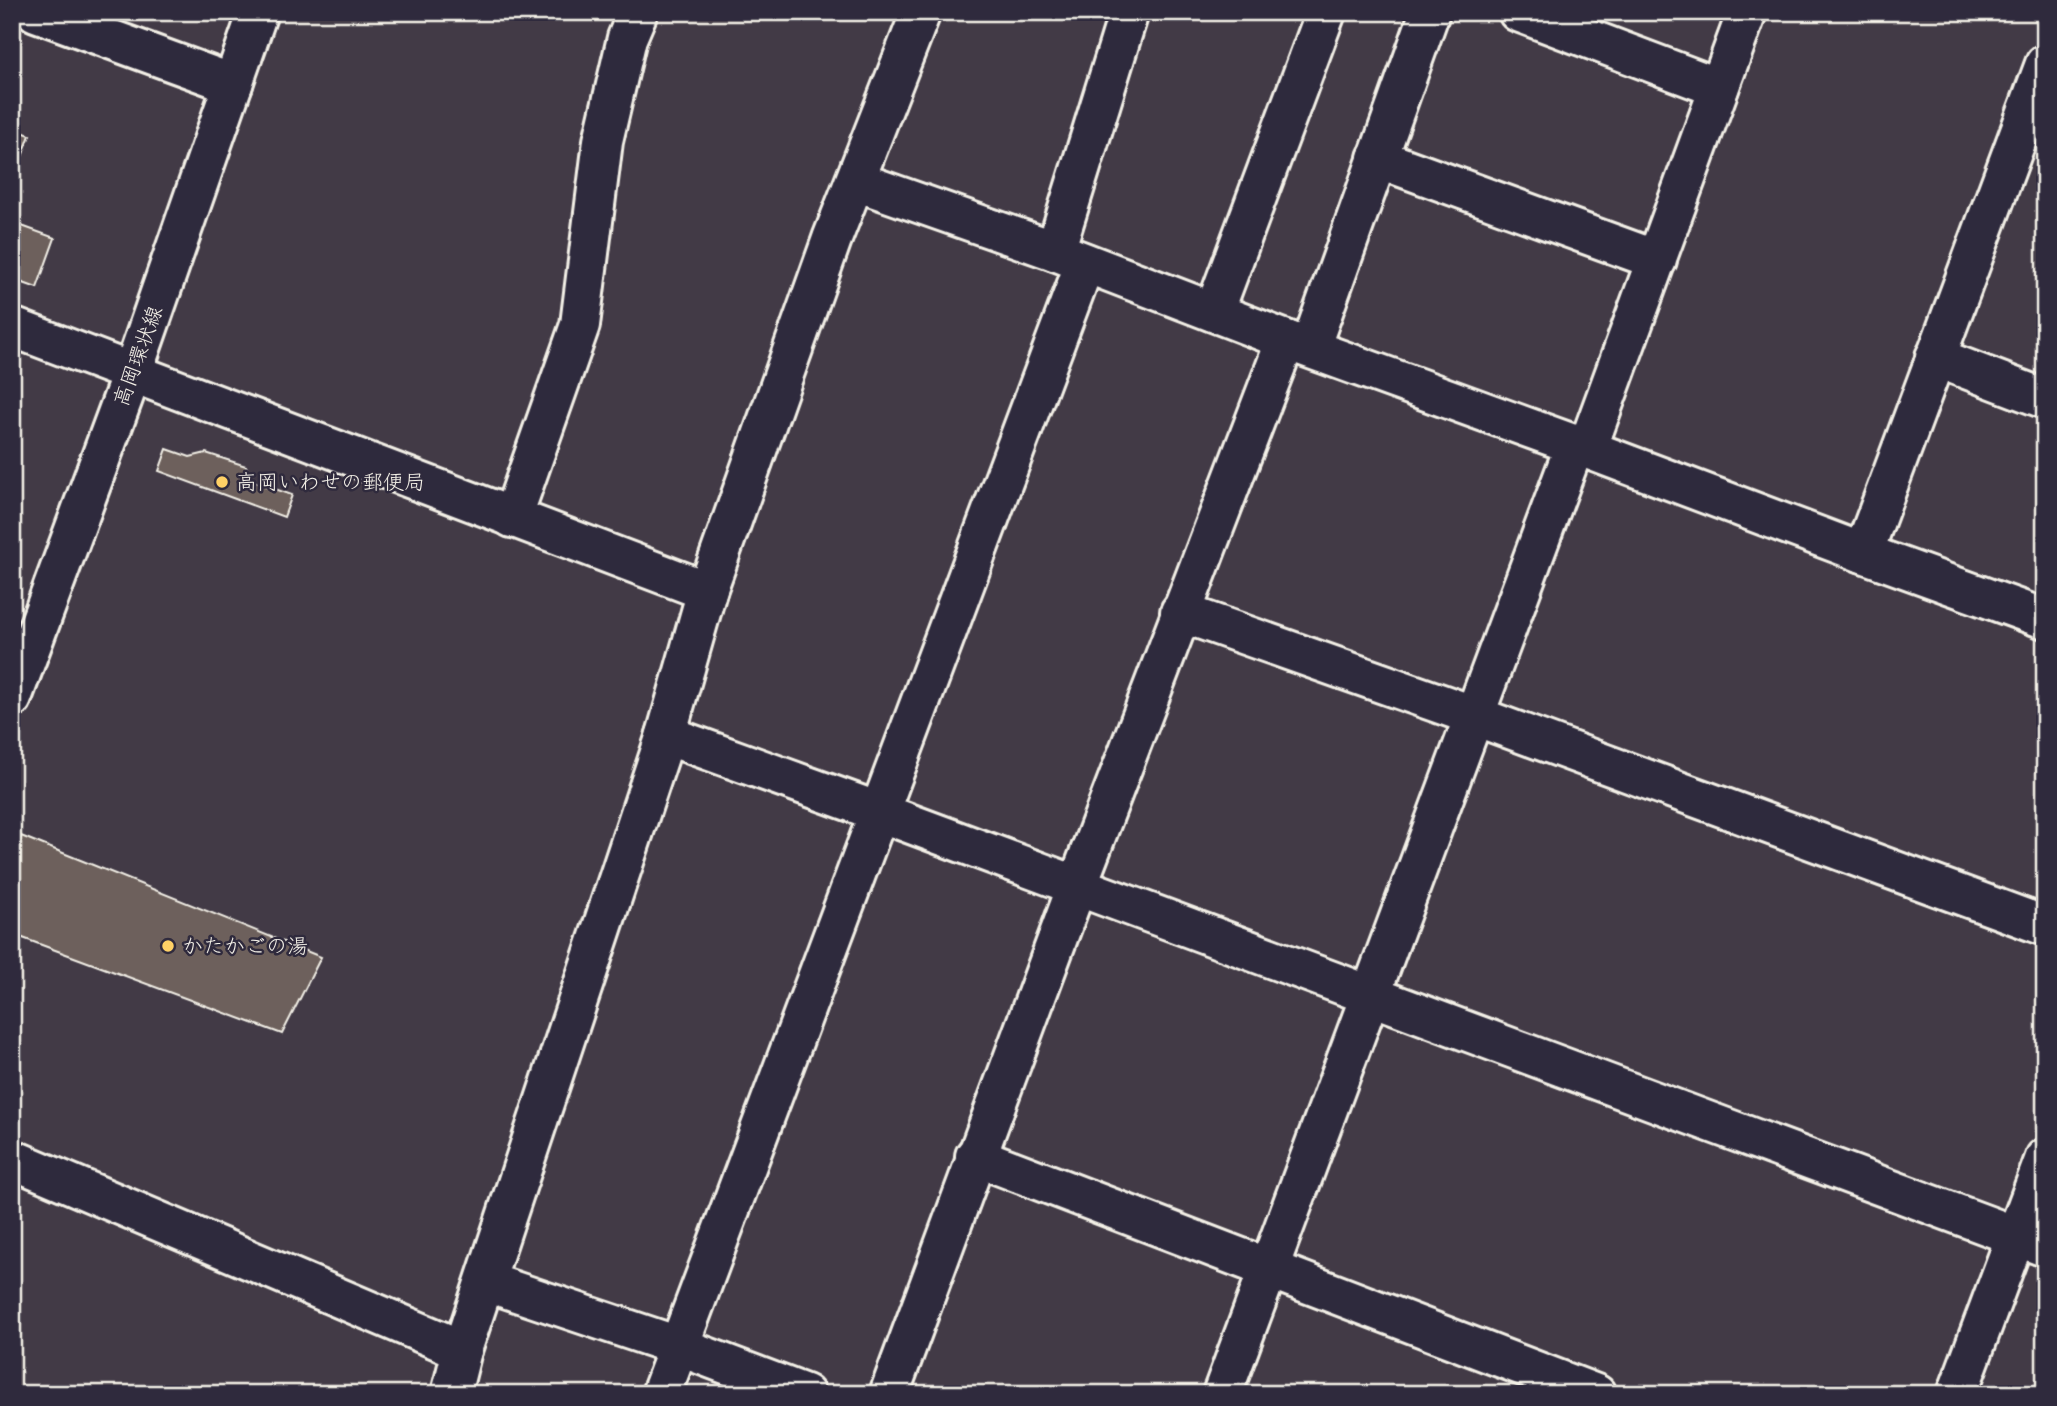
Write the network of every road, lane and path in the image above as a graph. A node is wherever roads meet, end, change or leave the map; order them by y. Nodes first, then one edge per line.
1 (36, 12) edge
2 (258, 12) edge
3 (638, 12) edge
4 (920, 12) edge
5 (1129, 12) edge
6 (1326, 12) edge
7 (1430, 12) edge
8 (1518, 12) edge
9 (1747, 12) edge
10 (2045, 64) edge
11 (233, 84) junction
12 (1719, 88) junction
13 (1377, 158) junction
14 (856, 181) junction
15 (1070, 257) junction
16 (1657, 260) junction
17 (1214, 312) junction
18 (12, 327) edge
19 (1298, 344) junction
20 (1936, 358) junction
21 (133, 371) junction
22 (2045, 399) edge
23 (1581, 447) junction
24 (512, 518) junction
25 (1863, 553) junction
26 (707, 591) junction
27 (1180, 611) junction
28 (2045, 619) edge
29 (12, 698) edge
30 (1475, 716) junction
31 (666, 735) junction
32 (879, 811) junction
33 (1077, 886) junction
34 (2045, 926) edge
35 (1370, 996) junction
36 (975, 1156) junction
37 (12, 1158) edge
38 (2045, 1158) edge
39 (2030, 1242) edge
40 (1268, 1270) junction
41 (487, 1282) junction
42 (678, 1346) junction
43 (462, 1350) junction
44 (451, 1394) edge
45 (661, 1394) edge
46 (805, 1394) edge
47 (889, 1394) edge
48 (1222, 1394) edge
49 (1596, 1394) edge
50 (1957, 1394) edge

1 - 11 street
2 - 11 street, 高岡環状線
3 - 24 street
4 - 14 street
5 - 15 street
6 - 17 street
7 - 13 street
8 - 12 street
9 - 12 street
10 - 20 street
11 - 21 street, 高岡環状線
12 - 16 street
13 - 16 street
13 - 19 street
14 - 15 street
14 - 26 street
15 - 17 street
15 - 32 street
16 - 23 street
17 - 19 street
18 - 21 street
19 - 23 street
19 - 27 street
20 - 22 street
20 - 25 street
21 - 24 street
21 - 29 street, 高岡環状線
23 - 25 street
23 - 30 street
24 - 26 street
25 - 28 street
26 - 31 street
27 - 30 street
27 - 33 street
30 - 34 street
30 - 35 street
31 - 32 street
31 - 41 street
32 - 33 street
32 - 42 street
33 - 35 street
33 - 36 street
35 - 39 street
35 - 40 street
36 - 40 street
36 - 47 street
37 - 43 street
38 - 39 street
39 - 50 street
40 - 48 street
40 - 49 street
41 - 42 street
41 - 43 street
42 - 45 street
42 - 46 street
43 - 44 street

